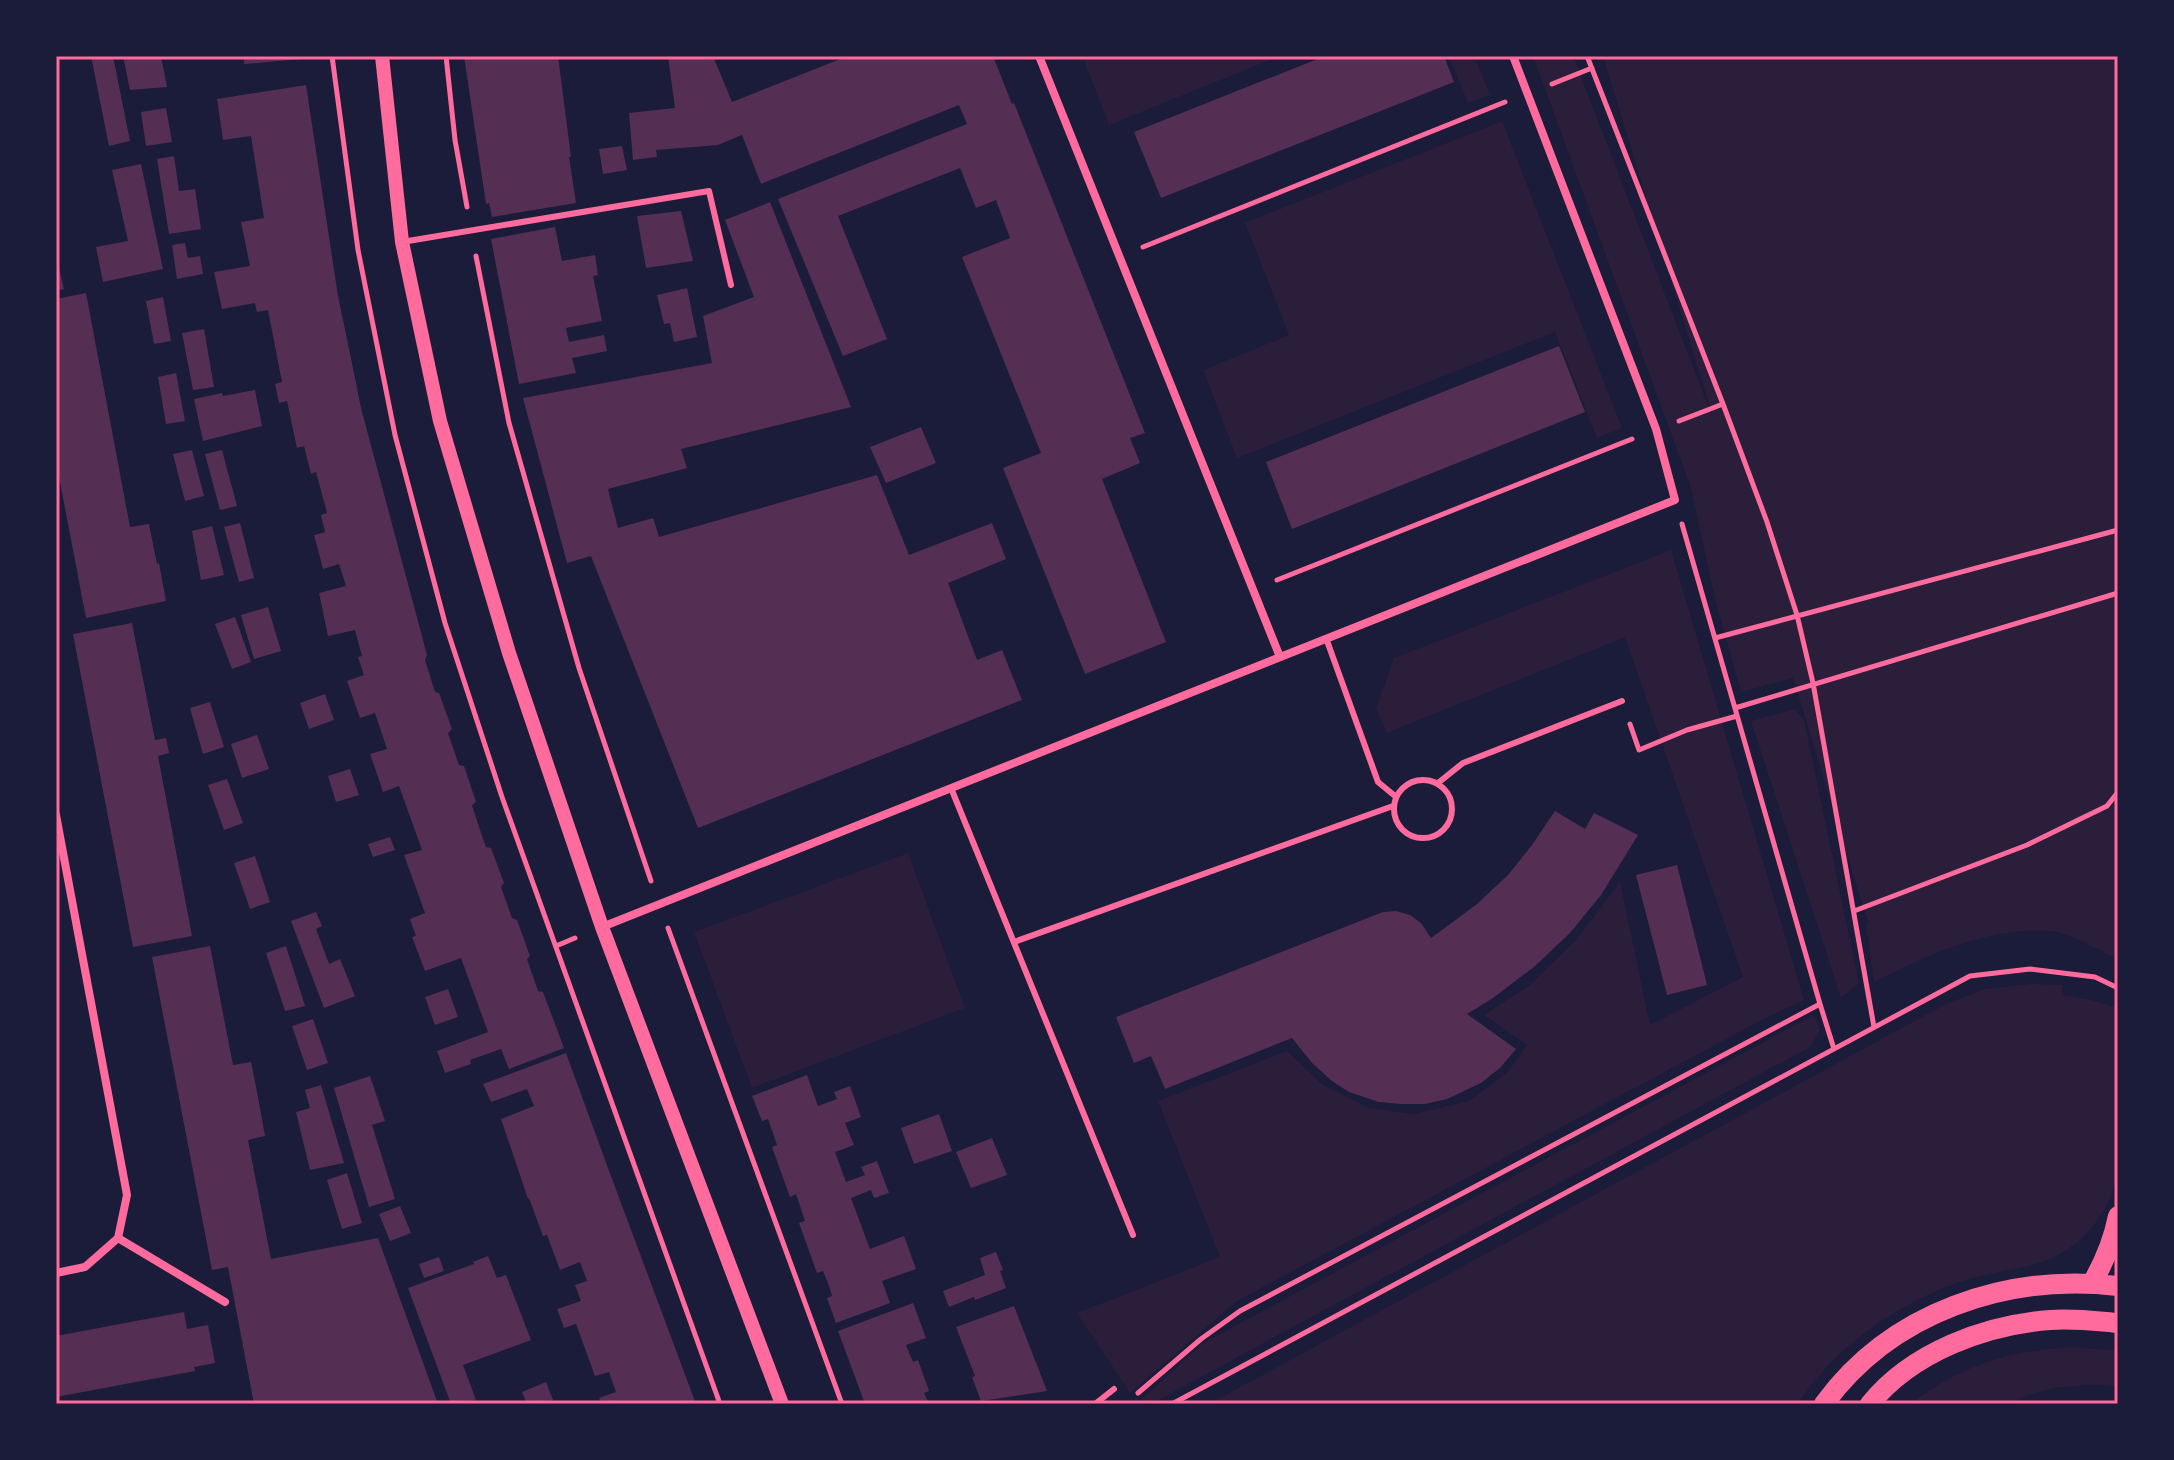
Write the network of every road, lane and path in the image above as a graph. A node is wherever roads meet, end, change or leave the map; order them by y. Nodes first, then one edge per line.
1 (332, 56) edge
2 (382, 56) edge
3 (446, 56) edge
4 (1039, 56) edge
5 (1513, 56) edge
6 (1587, 56) edge
7 (1592, 68) junction
8 (1528, 93) junction
9 (471, 230) junction
10 (402, 242) junction
11 (1119, 257) junction
12 (731, 285) dead end
13 (1723, 404) junction
14 (1656, 429) junction
15 (1675, 500) junction
16 (2118, 530) edge
17 (1253, 589) junction
18 (2118, 593) edge
19 (1797, 615) junction
20 (1326, 638) junction
21 (1715, 638) junction
22 (1280, 657) junction
23 (1813, 683) junction
24 (1622, 701) joint
25 (1735, 708) junction
26 (1737, 716) junction
27 (1438, 783) junction
28 (951, 788) junction
29 (2118, 792) edge
30 (1395, 796) junction
31 (1393, 806) junction
32 (56, 815) edge
33 (659, 904) junction
34 (1854, 911) junction
35 (602, 927) junction
36 (1014, 942) junction
37 (2118, 988) edge
38 (1820, 1004) junction
39 (1874, 1027) junction
40 (1834, 1049) junction
41 (2118, 1216) edge
42 (1133, 1235) dead end
43 (118, 1238) junction
44 (56, 1273) edge
45 (2092, 1283) junction
46 (2118, 1286) edge
47 (225, 1302) dead end
48 (2118, 1323) edge
49 (1114, 1389) dead end
50 (1136, 1395) dead end
51 (720, 1404) edge
52 (782, 1404) edge
53 (842, 1404) edge
54 (1095, 1404) edge
55 (1172, 1404) edge
56 (1824, 1404) edge
57 (1870, 1404) edge

1 - 51 path
2 - 10 street
3 - 9 path
4 - 11 street
5 - 8 street
6 - 7 path
7 - 8 path
7 - 13 path
8 - 11 path
8 - 14 street
9 - 10 lane
9 - 12 lane
9 - 33 path
10 - 35 street
11 - 17 street
13 - 14 path
13 - 19 path
14 - 15 street
14 - 17 path
15 - 20 street
15 - 21 path
16 - 19 path
17 - 22 street
18 - 23 path
19 - 21 path
19 - 23 path
20 - 22 street
20 - 30 lane
21 - 25 path
22 - 28 street
23 - 25 path
23 - 34 path
24 - 26 path
24 - 27 lane
25 - 26 path
26 - 38 path
27 - 30 lane
27 - 31 lane
28 - 33 street
28 - 36 lane
29 - 34 path
30 - 31 lane
31 - 36 lane
32 - 43 street
33 - 35 street
33 - 53 path
34 - 39 path
35 - 52 street
36 - 42 lane
37 - 39 path
38 - 40 path
38 - 50 path
39 - 40 path
40 - 55 path
41 - 45 main road
43 - 44 street
43 - 47 street
45 - 46 main road
45 - 56 main road
48 - 57 main road
49 - 54 lane

